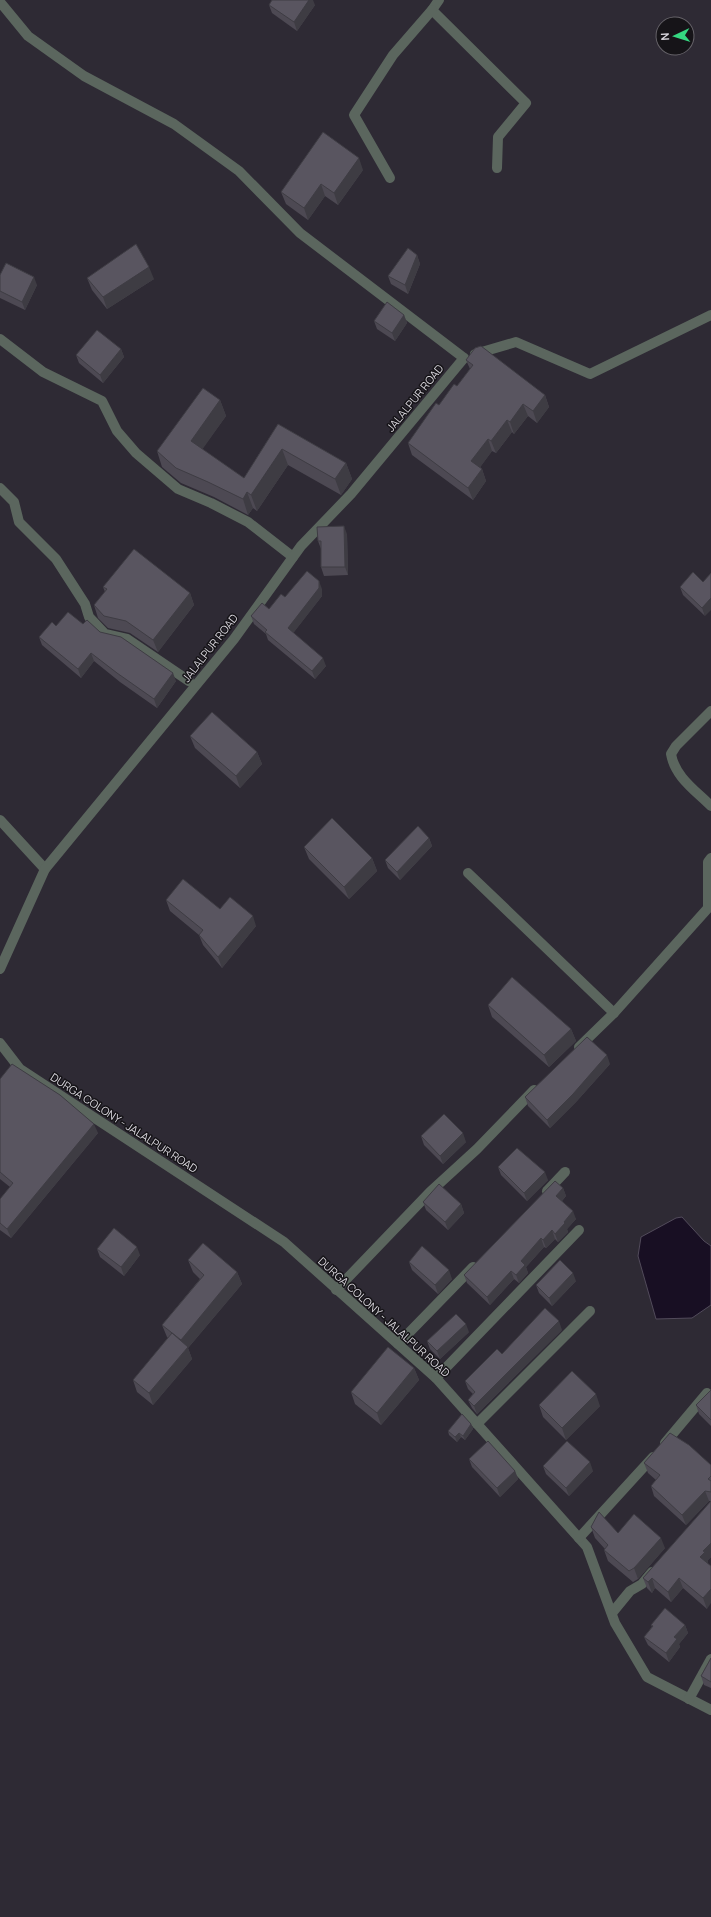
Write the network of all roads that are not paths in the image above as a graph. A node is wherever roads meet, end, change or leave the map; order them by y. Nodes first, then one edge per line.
1 (439, 0) edge
2 (0, 2) edge
3 (432, 10) junction
4 (497, 168) dead end
5 (390, 178) dead end
6 (711, 315) edge
7 (0, 339) edge
8 (464, 358) junction
9 (0, 488) edge
10 (293, 557) junction
11 (189, 681) dead end
12 (711, 711) edge
13 (711, 806) edge
14 (0, 820) edge
15 (711, 858) edge
16 (45, 869) junction
17 (468, 873) dead end
18 (0, 969) edge
19 (614, 1013) junction
20 (0, 1043) edge
21 (571, 1054) edge
22 (544, 1080) edge
23 (565, 1172) dead end
24 (538, 1200) edge
25 (579, 1230) dead end
26 (479, 1261) edge
27 (336, 1290) junction
28 (590, 1311) dead end
29 (398, 1344) junction
30 (436, 1378) junction
31 (707, 1393) edge
32 (477, 1424) junction
33 (579, 1538) junction
34 (658, 1566) edge
35 (612, 1614) junction
36 (711, 1659) edge
37 (689, 1699) junction
38 (711, 1710) edge

1 - 3 street
2 - 8 street
3 - 4 street
3 - 5 street
6 - 8 street
7 - 10 street
8 - 10 street, JALALPUR ROAD
9 - 11 street
10 - 16 street, JALALPUR ROAD
12 - 13 street
14 - 16 street
15 - 19 street
16 - 18 street, JALALPUR ROAD
17 - 19 street
19 - 21 street
20 - 27 street, DURGA COLONY - JALALPUR ROAD
22 - 27 street
23 - 24 street
25 - 30 street
26 - 29 street
27 - 29 street, DURGA COLONY - JALALPUR ROAD
28 - 32 street
29 - 30 street, DURGA COLONY - JALALPUR ROAD
30 - 32 street, DURGA COLONY - JALALPUR ROAD
31 - 33 street
32 - 33 street, DURGA COLONY - JALALPUR ROAD
33 - 35 street, DURGA COLONY - JALALPUR ROAD
34 - 35 street
35 - 37 street, DURGA COLONY - JALALPUR ROAD
36 - 37 street
37 - 38 street, DURGA COLONY - JALALPUR ROAD

